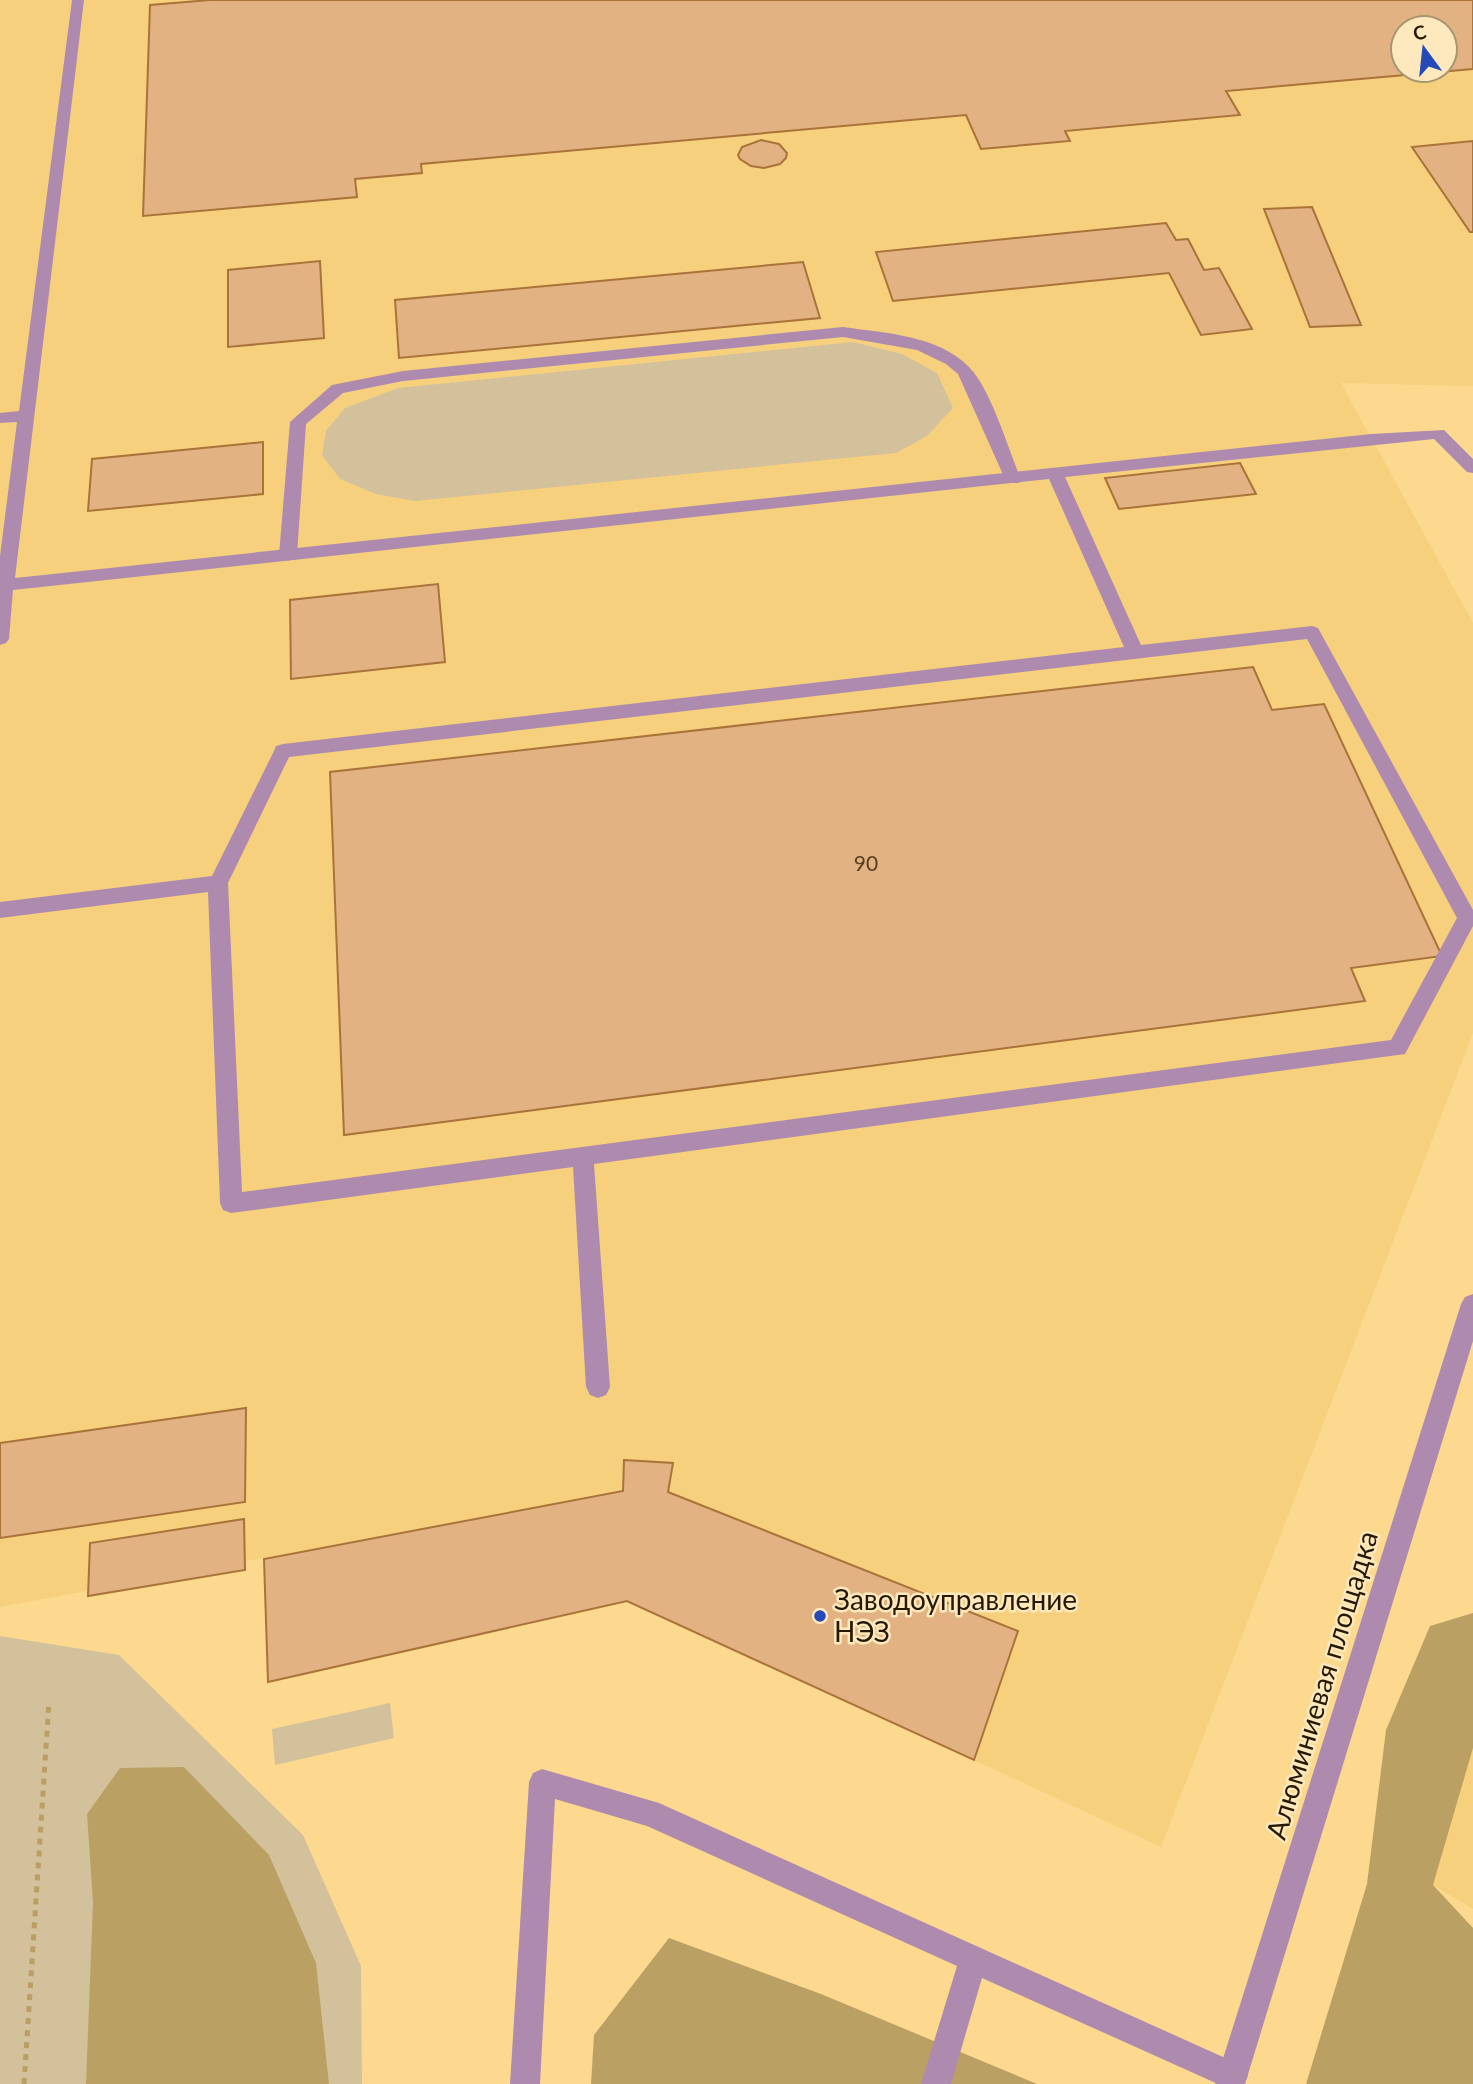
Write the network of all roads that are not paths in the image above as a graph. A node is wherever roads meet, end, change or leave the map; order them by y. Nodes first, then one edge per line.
1 (78, 0) edge
2 (25, 416) junction
3 (0, 418) edge
4 (1473, 468) edge
5 (1055, 474) junction
6 (1013, 479) junction
7 (288, 555) junction
8 (2, 585) edge
9 (0, 639) edge
10 (1135, 653) junction
11 (218, 883) junction
12 (0, 910) edge
13 (583, 1157) junction
14 (1473, 1304) edge
15 (598, 1387) dead end
16 (974, 1958) junction
17 (1232, 2080) edge
18 (525, 2084) edge
19 (936, 2084) edge

1 - 2 street
2 - 3 street
2 - 8 street
4 - 5 street
5 - 6 street
5 - 10 street
6 - 7 street
6 - 7 street
7 - 8 street
8 - 9 street
10 - 11 street
10 - 13 street
11 - 12 street
11 - 13 street
13 - 15 street
14 - 17 street, Алюминиевая площадка
16 - 17 street
16 - 18 street
16 - 19 street

